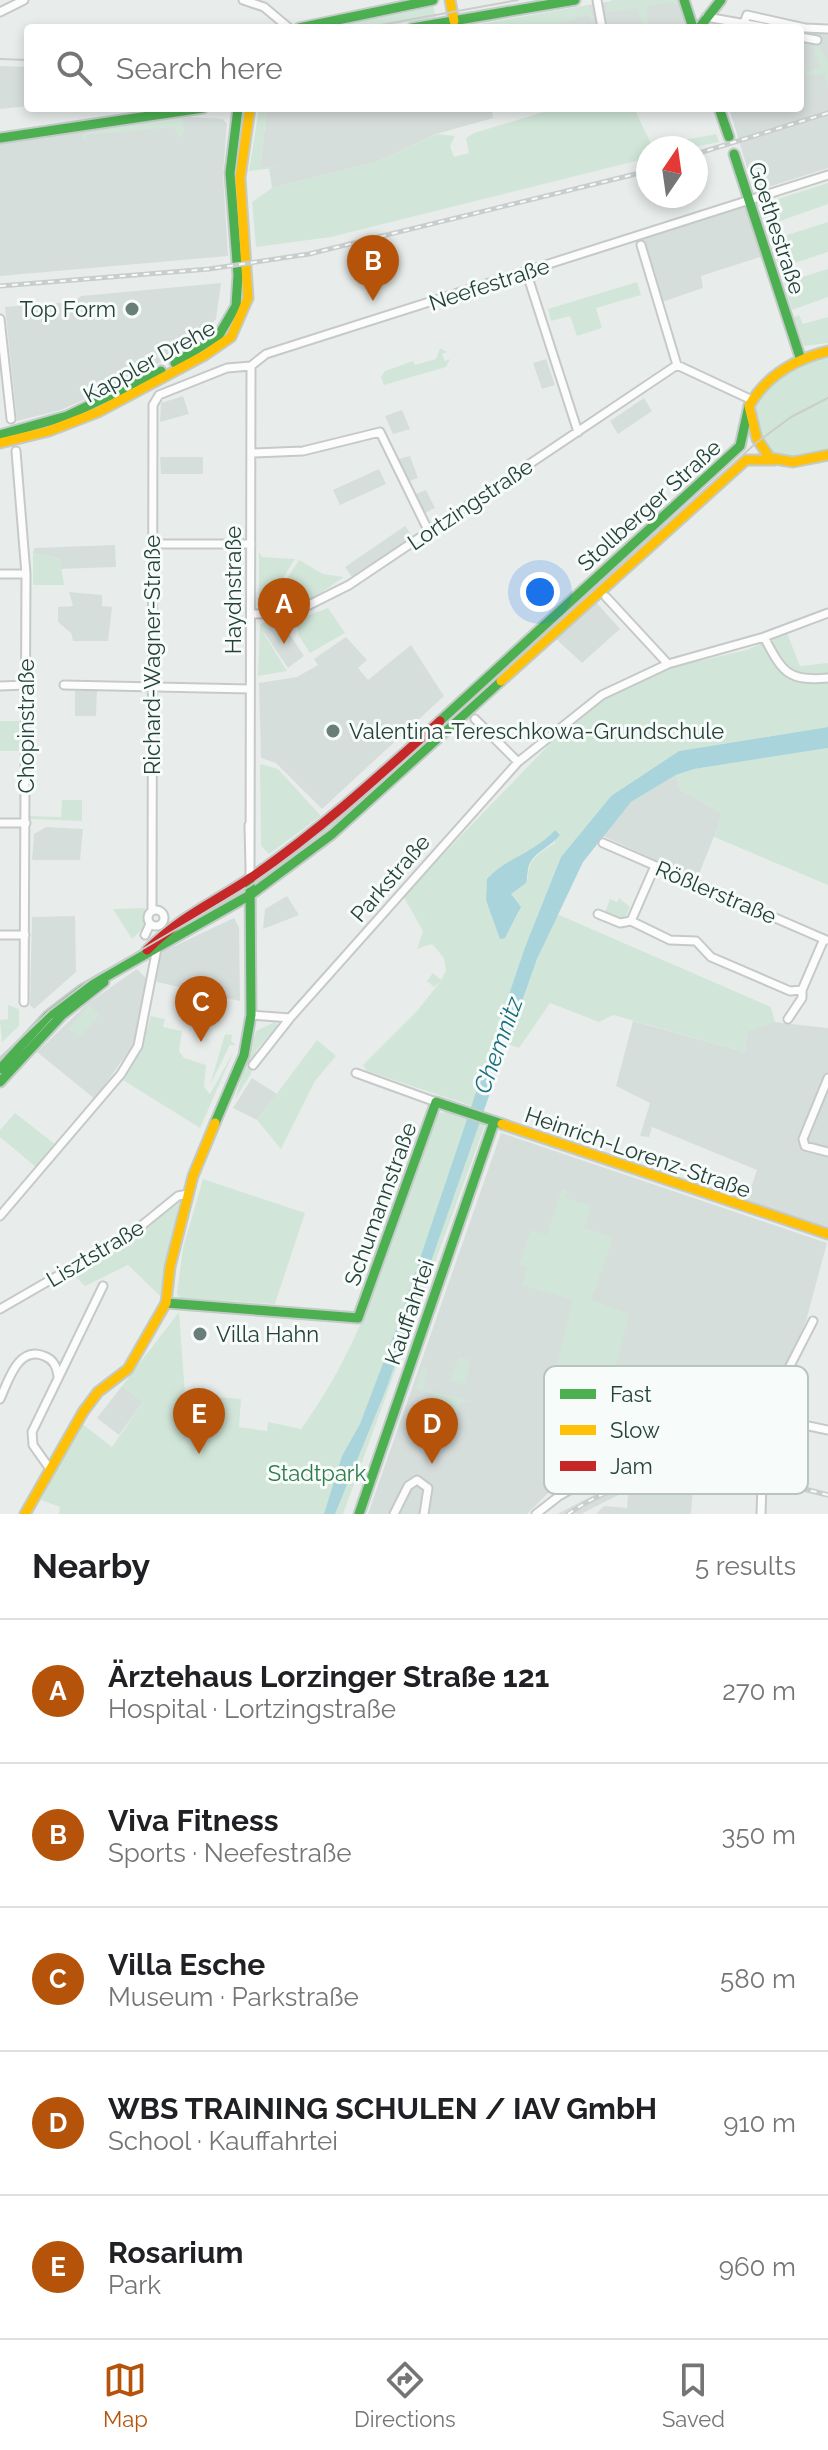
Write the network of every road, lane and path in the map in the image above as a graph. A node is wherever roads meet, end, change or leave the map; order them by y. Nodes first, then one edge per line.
1 (24, 0) edge
2 (243, 0) edge
3 (433, 0) edge
4 (450, 0) edge
5 (575, 0) edge
6 (597, 0) edge
7 (684, 0) edge
8 (721, 0) edge
9 (0, 12) edge
10 (706, 17) junction
11 (454, 21) junction
12 (744, 23) junction
13 (284, 24) edge
14 (318, 24) edge
15 (436, 24) edge
16 (601, 24) edge
17 (692, 24) edge
18 (702, 24) edge
19 (749, 24) edge
20 (787, 24) edge
21 (804, 28) edge
22 (828, 29) edge
23 (804, 38) edge
24 (817, 40) dead end
25 (176, 112) edge
26 (238, 112) edge
27 (250, 112) edge
28 (720, 112) edge
29 (729, 137) dead end
30 (0, 138) edge
31 (734, 154) dead end
32 (828, 175) edge
33 (750, 200) junction
34 (641, 245) dead end
35 (526, 271) junction
36 (0, 319) edge
37 (828, 351) edge
38 (801, 360) junction
39 (677, 365) junction
40 (251, 366) junction
41 (156, 400) joint
42 (750, 403) junction
43 (11, 419) dead end
44 (578, 432) junction
45 (0, 435) edge
46 (0, 443) edge
47 (16, 451) dead end
48 (252, 453) junction
49 (828, 455) edge
50 (775, 460) junction
51 (429, 532) junction
52 (152, 544) junction
53 (251, 544) junction
54 (0, 574) edge
55 (26, 574) junction
56 (606, 597) dead end
57 (828, 613) edge
58 (252, 614) junction
59 (764, 637) junction
60 (668, 664) junction
61 (828, 678) edge
62 (26, 685) junction
63 (64, 685) dead end
64 (152, 685) junction
65 (0, 686) edge
66 (250, 689) junction
67 (475, 719) dead end
68 (518, 762) junction
69 (0, 823) edge
70 (26, 823) junction
71 (603, 843) dead end
72 (655, 866) junction
73 (250, 874) junction
74 (250, 895) junction
75 (152, 910) junction
76 (598, 914) dead end
77 (631, 921) junction
78 (150, 924) junction
79 (0, 935) edge
80 (25, 935) junction
81 (145, 935) dead end
82 (826, 940) edge
83 (157, 948) junction
84 (144, 953) junction
85 (121, 967) junction
86 (802, 990) junction
87 (24, 1002) dead end
88 (251, 1015) junction
89 (290, 1018) junction
90 (788, 1019) dead end
91 (253, 1065) dead end
92 (0, 1069) edge
93 (356, 1073) dead end
94 (828, 1078) edge
95 (0, 1082) edge
96 (436, 1102) junction
97 (494, 1122) junction
98 (828, 1152) edge
99 (188, 1194) junction
100 (0, 1216) edge
101 (828, 1234) edge
102 (103, 1286) dead end
103 (166, 1303) junction
104 (0, 1309) edge
105 (813, 1321) dead end
106 (790, 1366) edge
107 (58, 1378) junction
108 (0, 1399) edge
109 (808, 1426) edge
110 (828, 1430) edge
111 (50, 1469) junction
112 (563, 1494) edge
113 (762, 1494) edge
114 (25, 1514) edge
115 (359, 1514) edge
116 (394, 1514) edge
117 (424, 1514) edge
118 (536, 1514) edge
119 (761, 1514) edge

1 - 9 street
2 - 13 street
3 - 14 main road
4 - 11 main road
5 - 11 main road
6 - 16 street
7 - 17 main road
8 - 10 main road
10 - 12 street
10 - 18 main road
11 - 15 main road
12 - 19 street
12 - 20 street
21 - 22 street
23 - 24 street
25 - 30 main road
26 - 45 main road, Kappler Drehe
27 - 46 main road, Kappler Drehe
28 - 29 main road, Goethestraße
31 - 33 main road, Goethestraße
32 - 33 street, Neefestraße
33 - 35 street, Neefestraße
33 - 38 main road, Goethestraße
34 - 39 street
35 - 40 street, Neefestraße
35 - 44 street
36 - 43 street
37 - 38 main road
38 - 42 main road
39 - 42 street
39 - 44 street, Lortzingstraße
40 - 41 street, Neefestraße
40 - 48 street, Haydnstraße
41 - 52 street, Richard-Wagner-Straße
42 - 50 main road
42 - 73 main road, Stollberger Straße
44 - 51 street, Lortzingstraße
47 - 55 street, Chopinstraße
48 - 51 street
48 - 53 street, Haydnstraße
49 - 50 main road, Stollberger Straße
50 - 74 main road, Stollberger Straße
51 - 58 street, Lortzingstraße
52 - 53 street
52 - 64 street, Richard-Wagner-Straße
53 - 58 street, Haydnstraße
54 - 55 street
55 - 62 street, Chopinstraße
56 - 60 street
57 - 59 street, Parkstraße
58 - 66 street, Haydnstraße
59 - 60 street, Parkstraße
59 - 61 street
60 - 68 street, Parkstraße
62 - 65 street
62 - 70 street, Chopinstraße
63 - 64 street
64 - 66 street
64 - 75 street, Richard-Wagner-Straße
66 - 73 street, Haydnstraße
67 - 68 street
68 - 89 street, Parkstraße
69 - 70 street
70 - 80 street, Chopinstraße
71 - 72 street, Rößlerstraße
72 - 77 street
72 - 82 street, Rößlerstraße
73 - 74 main road, Haydnstraße
73 - 84 main road, Stollberger Straße
74 - 83 main road, Stollberger Straße
74 - 88 main road, Haydnstraße
75 - 78 street, Richard-Wagner-Straße
75 - 78 street, Richard-Wagner-Straße
76 - 77 street
77 - 86 street
78 - 81 street, Richard-Wagner-Straße
79 - 80 street
80 - 87 street, Chopinstraße
82 - 86 street
83 - 84 main road, Stollberger Straße
83 - 100 street
84 - 85 main road, Stollberger Straße
85 - 92 main road, Stollberger Straße
85 - 95 main road, Stollberger Straße
86 - 90 street
88 - 89 street
88 - 99 main road
89 - 91 street, Parkstraße
93 - 96 street
94 - 98 street
96 - 97 main road, Heinrich-Lorenz-Straße
96 - 103 main road, Schumannstraße
97 - 101 main road, Heinrich-Lorenz-Straße
97 - 115 main road, Kauffahrtei
99 - 103 main road
99 - 104 street, Lisztstraße
102 - 107 street
103 - 111 main road
105 - 106 street
107 - 108 street
107 - 111 street
109 - 110 street
111 - 114 main road
112 - 118 street
113 - 119 street
116 - 117 street

